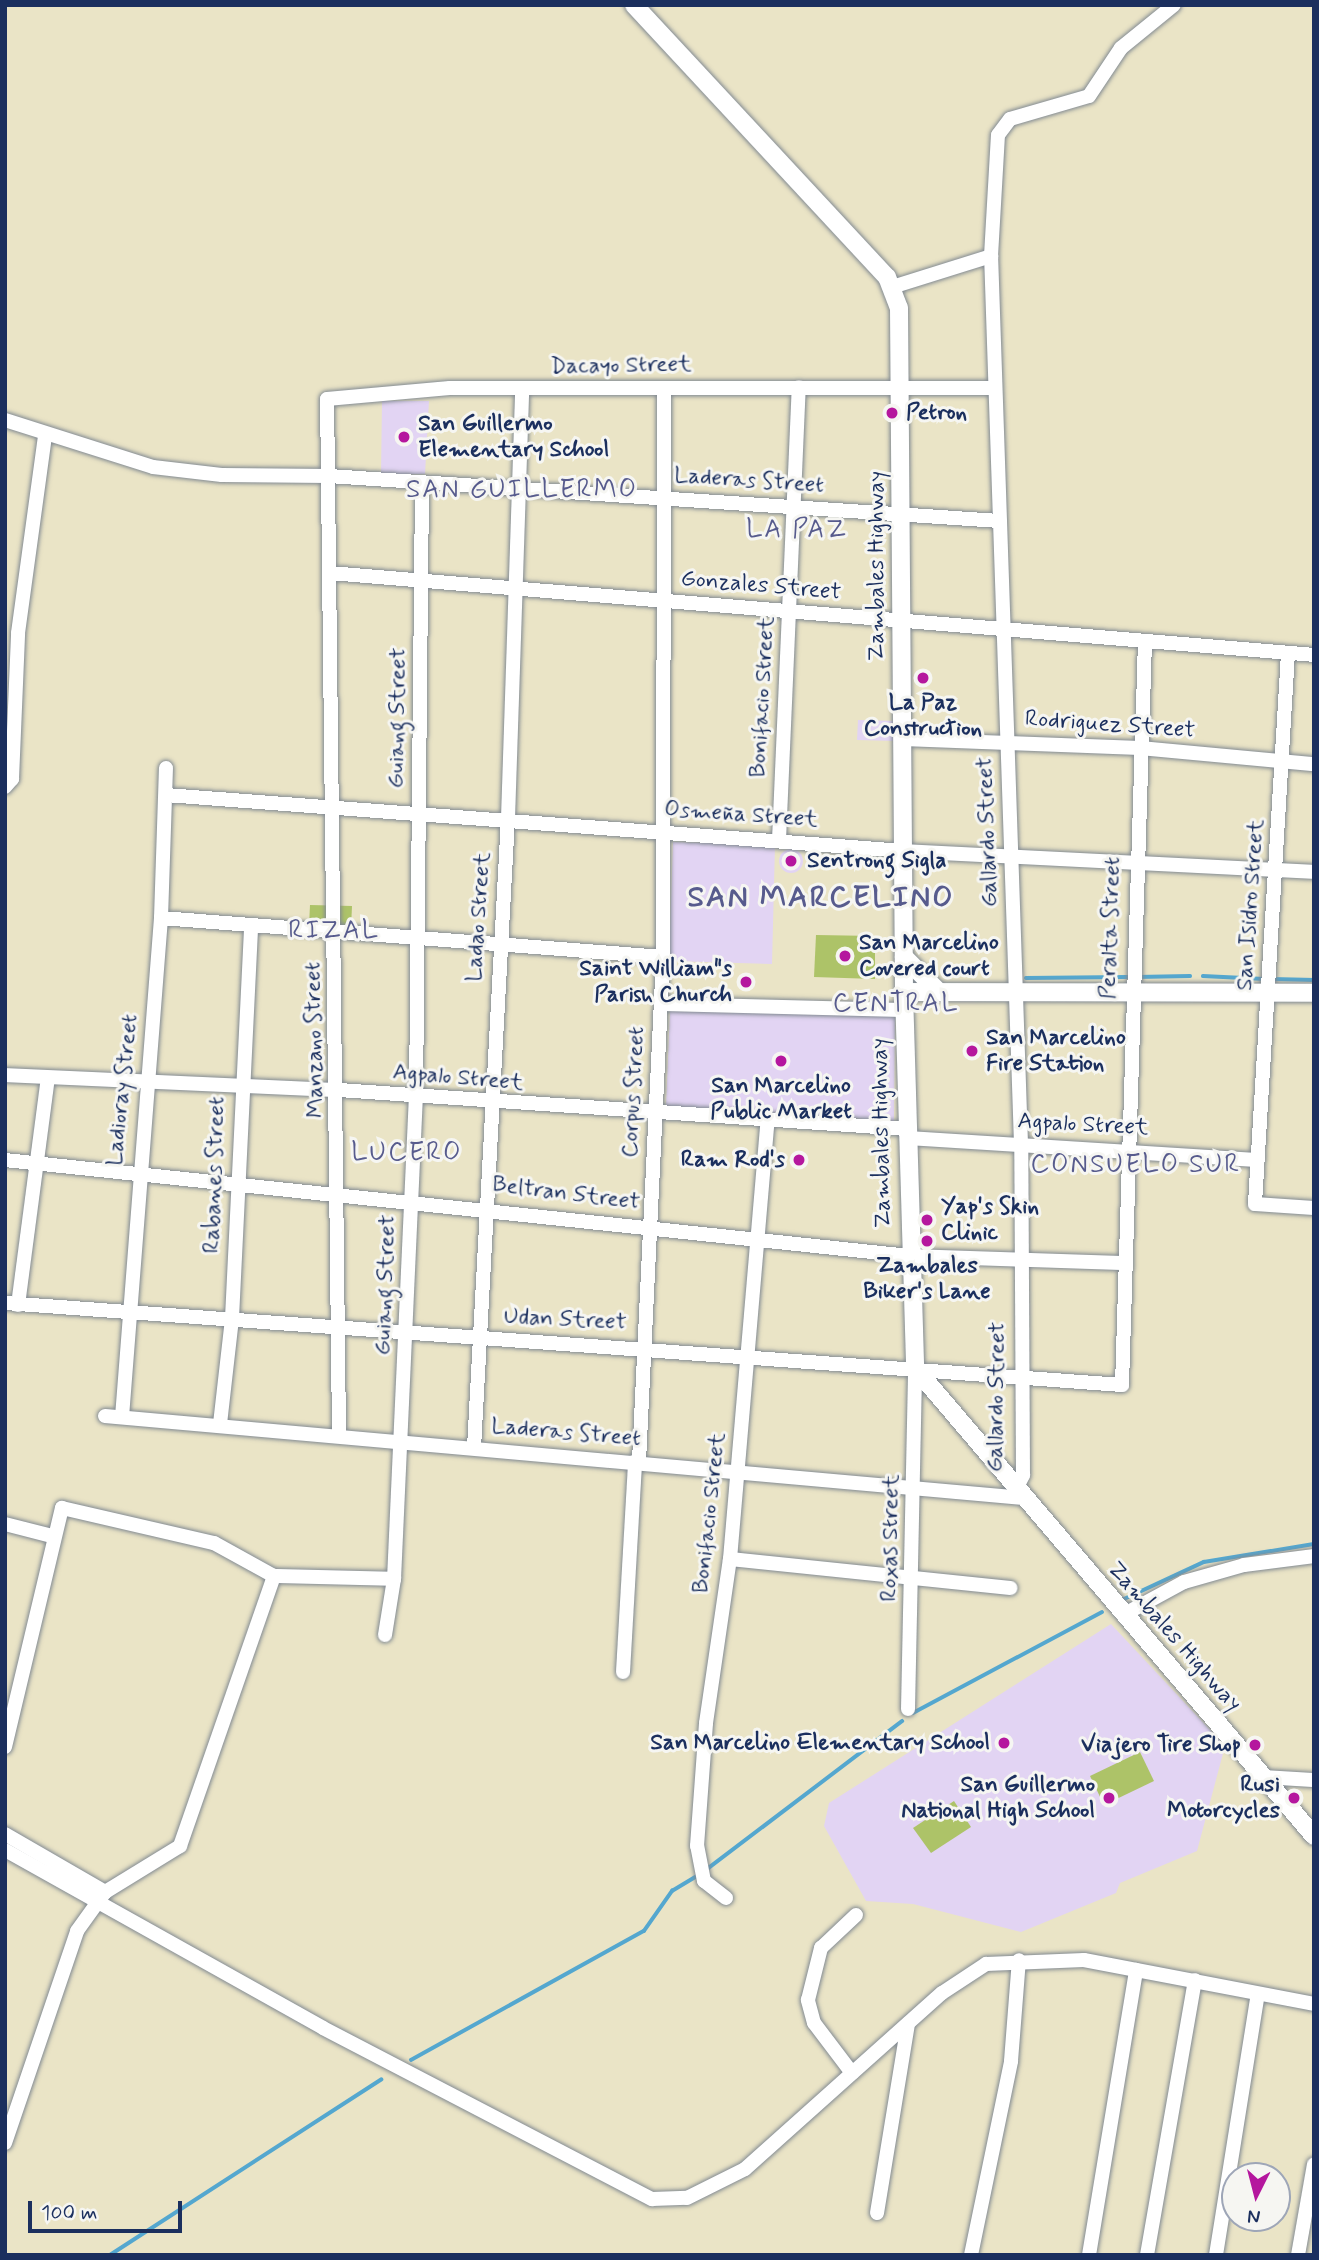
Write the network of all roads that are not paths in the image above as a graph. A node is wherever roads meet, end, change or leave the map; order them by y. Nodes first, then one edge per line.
1 (634, 5) edge
2 (1174, 5) edge
3 (991, 256) junction
4 (892, 287) junction
5 (799, 387) junction
6 (664, 388) junction
7 (994, 388) junction
8 (901, 389) junction
9 (522, 390) junction
10 (5, 420) edge
11 (45, 437) junction
12 (329, 477) junction
13 (422, 483) junction
14 (519, 489) junction
15 (664, 499) junction
16 (794, 506) junction
17 (901, 516) junction
18 (999, 522) junction
19 (330, 573) junction
20 (423, 580) junction
21 (514, 590) junction
22 (663, 601) junction
23 (790, 611) junction
24 (902, 622) junction
25 (1005, 629) junction
26 (1145, 640) junction
27 (1287, 653) junction
28 (1314, 655) edge
29 (903, 739) junction
30 (1008, 741) junction
31 (1140, 748) junction
32 (1284, 762) junction
33 (1314, 764) edge
34 (166, 768) dead end
35 (5, 787) edge
36 (166, 794) junction
37 (334, 806) junction
38 (419, 812) junction
39 (508, 818) junction
40 (663, 832) junction
41 (779, 841) junction
42 (904, 850) junction
43 (1011, 853) junction
44 (1136, 861) junction
45 (1275, 869) junction
46 (1314, 872) edge
47 (161, 918) junction
48 (251, 927) junction
49 (336, 932) junction
50 (419, 938) junction
51 (499, 943) junction
52 (663, 957) junction
53 (904, 957) junction
54 (1017, 989) junction
55 (1132, 990) junction
56 (938, 991) junction
57 (1267, 991) junction
58 (904, 992) junction
59 (1314, 993) edge
60 (661, 1004) junction
61 (905, 1010) junction
62 (5, 1075) edge
63 (48, 1078) junction
64 (149, 1080) junction
65 (242, 1085) junction
66 (339, 1090) junction
67 (416, 1098) junction
68 (493, 1105) junction
69 (657, 1112) junction
70 (768, 1119) junction
71 (907, 1133) junction
72 (1021, 1144) junction
73 (1125, 1149) junction
74 (5, 1160) edge
75 (1257, 1160) junction
76 (36, 1162) junction
77 (137, 1173) junction
78 (238, 1185) junction
79 (337, 1195) junction
80 (412, 1202) junction
81 (488, 1207) junction
82 (1314, 1208) edge
83 (650, 1226) junction
84 (758, 1238) junction
85 (909, 1256) junction
86 (1021, 1262) junction
87 (1122, 1264) junction
88 (11, 1304) edge
89 (129, 1311) junction
90 (232, 1318) junction
91 (338, 1326) junction
92 (406, 1332) junction
93 (482, 1338) junction
94 (644, 1347) junction
95 (748, 1356) junction
96 (915, 1368) junction
97 (1022, 1375) junction
98 (1122, 1385) joint
99 (105, 1416) dead end
100 (122, 1417) junction
101 (220, 1424) junction
102 (339, 1434) junction
103 (402, 1442) junction
104 (474, 1448) junction
105 (637, 1461) junction
106 (738, 1471) junction
107 (915, 1488) junction
108 (1020, 1493) junction
109 (5, 1524) edge
110 (51, 1536) junction
111 (1314, 1556) edge
112 (730, 1559) junction
113 (274, 1576) junction
114 (913, 1577) junction
115 (394, 1579) junction
116 (1012, 1588) dead end
117 (1123, 1615) junction
118 (385, 1635) dead end
119 (623, 1672) dead end
120 (908, 1709) dead end
121 (5, 1747) edge
122 (1262, 1777) junction
123 (1314, 1780) edge
124 (5, 1833) edge
125 (1314, 1836) edge
126 (5, 1850) edge
127 (100, 1897) junction
128 (726, 1898) dead end
129 (856, 1914) dead end
130 (1019, 1960) junction
131 (1136, 1970) junction
132 (1195, 1980) junction
133 (1258, 1993) junction
134 (1314, 2004) edge
135 (908, 2024) junction
136 (852, 2073) junction
137 (5, 2143) edge
138 (1314, 2164) edge
139 (877, 2213) dead end
140 (971, 2255) edge
141 (1088, 2255) edge
142 (1147, 2255) edge
143 (1216, 2255) edge
144 (1298, 2255) edge

1 - 4 main road, Zambales Highway
2 - 3 street, Gallardo Street
3 - 4 street
3 - 7 street, Gallardo Street
4 - 8 main road, Zambales Highway
5 - 6 street, Dacayo Street
5 - 8 street, Dacayo Street
5 - 16 street, Bonifacio Street
6 - 9 street, Dacayo Street
6 - 15 street, Corpus Street
7 - 8 street, Dacayo Street
7 - 18 street, Gallardo Street
8 - 17 main road, Zambales Highway
9 - 12 street, Dacayo Street
9 - 14 street, Ladao Street
10 - 11 street, Laderas Street
11 - 12 street, Laderas Street
11 - 35 street
12 - 13 street, Laderas Street
12 - 19 street, Manzano Street
13 - 14 street, Laderas Street
13 - 20 street, Guiang Street
14 - 15 street, Laderas Street
14 - 21 street, Ladao Street
15 - 16 street, Laderas Street
15 - 22 street, Corpus Street
16 - 17 street, Laderas Street
16 - 23 street, Bonifacio Street
17 - 18 street, Laderas Street
17 - 24 main road, Zambales Highway
18 - 25 street, Gallardo Street
19 - 20 street, Gonzales Street
19 - 37 street, Manzano Street
20 - 21 street, Gonzales Street
20 - 38 street, Guiang Street
21 - 22 street, Gonzales Street
21 - 39 street, Ladao Street
22 - 23 street, Gonzales Street
22 - 40 street, Corpus Street
23 - 24 street, Gonzales Street
23 - 41 street, Bonifacio Street
24 - 25 street, Gonzales Street
24 - 29 main road, Zambales Highway
25 - 26 street, Gonzales Street
25 - 30 street, Gallardo Street
26 - 27 street, Gonzales Street
26 - 31 street, Peralta Street
27 - 28 street, Gonzales Street
27 - 32 street, San Isidro Street
29 - 30 street, Rodriguez Street
29 - 42 main road, Zambales Highway
30 - 31 street, Rodriguez Street
30 - 43 street, Gallardo Street
31 - 32 street, Rodriguez Street
31 - 44 street, Peralta Street
32 - 33 street, Rodriguez Street
32 - 45 street, San Isidro Street
34 - 36 street, Ladioray Street
36 - 37 street, Osmeña Street
36 - 47 street, Ladioray Street
37 - 38 street, Osmeña Street
37 - 49 street, Manzano Street
38 - 39 street, Osmeña Street
38 - 50 street, Guiang Street
39 - 40 street, Osmeña Street
39 - 51 street, Ladao Street
40 - 41 street, Osmeña Street
40 - 52 street, Corpus Street
41 - 42 street, Osmeña Street
42 - 43 street, Osmeña Street
42 - 53 main road, Zambales Highway
43 - 44 street, Osmeña Street
43 - 54 street, Gallardo Street
44 - 45 street, Osmeña Street
44 - 55 street, Peralta Street
45 - 46 street, Osmeña Street
45 - 57 street, San Isidro Street
47 - 48 street
47 - 64 street, Ladioray Street
48 - 49 street
48 - 65 street, Rabanes Street
49 - 50 street
49 - 66 street, Manzano Street
50 - 51 street
50 - 67 street, Guiang Street
51 - 52 street
51 - 68 street, Ladao Street
52 - 60 street, Corpus Street
53 - 56 main road
53 - 58 main road, Zambales Highway
54 - 55 main road
54 - 56 main road
54 - 72 street, Gallardo Street
55 - 57 main road
55 - 73 street, Peralta Street
56 - 58 main road
57 - 59 main road
57 - 75 street, San Isidro Street
58 - 61 main road, Zambales Highway
60 - 61 street
60 - 69 street, Corpus Street
61 - 71 main road, Zambales Highway
62 - 63 street, Agpalo Street
63 - 64 street, Agpalo Street
63 - 76 street
64 - 65 street, Agpalo Street
64 - 77 street, Ladioray Street
65 - 66 street, Agpalo Street
65 - 78 street, Rabanes Street
66 - 67 street, Agpalo Street
66 - 79 street, Manzano Street
67 - 68 street, Agpalo Street
67 - 80 street, Guiang Street
68 - 69 street, Agpalo Street
68 - 81 street, Ladao Street
69 - 70 street, Agpalo Street
69 - 83 street, Corpus Street
70 - 71 street, Agpalo Street
70 - 84 street, Bonifacio Street
71 - 72 street, Agpalo Street
71 - 85 main road, Zambales Highway
72 - 73 street, Agpalo Street
72 - 86 street, Gallardo Street
73 - 75 street, Agpalo Street
73 - 87 street, Peralta Street
74 - 76 street, Beltran Street
75 - 82 street, San Isidro Street
76 - 77 street, Beltran Street
76 - 88 street
77 - 78 street, Beltran Street
77 - 89 street, Ladioray Street
78 - 79 street, Beltran Street
78 - 90 street, Rabanes Street
79 - 80 street, Beltran Street
79 - 91 street, Manzano Street
80 - 81 street, Beltran Street
80 - 92 street, Guiang Street
81 - 83 street, Beltran Street
81 - 93 street, Ladao Street
83 - 84 street, Beltran Street
83 - 94 street, Corpus Street
84 - 85 street, Beltran Street
84 - 95 street, Bonifacio Street
85 - 86 street, Beltran Street
85 - 96 main road, Zambales Highway
86 - 87 street, Beltran Street
86 - 97 street, Gallardo Street
87 - 98 street, Peralta Street
88 - 89 street, Udan Street
89 - 90 street, Udan Street
89 - 100 street, Ladioray Street
90 - 91 street, Udan Street
90 - 101 street, Rabanes Street
91 - 92 street, Udan Street
91 - 102 street, Manzano Street
92 - 93 street, Udan Street
92 - 103 street, Guiang Street
93 - 94 street, Udan Street
93 - 104 street, Ladao Street
94 - 95 street, Udan Street
94 - 105 street, Corpus Street
95 - 96 street, Udan Street
95 - 106 street, Bonifacio Street
96 - 97 street, Udan Street
96 - 107 street, Roxas Street
96 - 108 main road, Zambales Highway
97 - 98 street, Udan Street
97 - 108 street, Gallardo Street
99 - 100 street, Laderas Street
100 - 101 street, Laderas Street
101 - 102 street, Laderas Street
102 - 103 street, Laderas Street
103 - 104 street, Laderas Street
103 - 115 street, Guiang Street
104 - 105 street, Laderas Street
105 - 106 street, Laderas Street
105 - 119 street, Corpus Street
106 - 107 street, Laderas Street
106 - 112 street, Bonifacio Street
107 - 108 street, Laderas Street
107 - 114 street, Roxas Street
108 - 117 main road, Zambales Highway
109 - 110 street
110 - 113 street
110 - 121 street
111 - 117 street
112 - 114 street
112 - 128 street, Bonifacio Street
113 - 115 street
113 - 127 street
114 - 116 street
114 - 120 street, Roxas Street
115 - 118 street, Guiang Street
117 - 122 main road, Zambales Highway
122 - 123 street
122 - 125 main road, Zambales Highway
124 - 127 street
126 - 127 street
127 - 136 street
127 - 137 street
129 - 136 street
130 - 131 street
130 - 135 street
130 - 140 street
131 - 132 street
131 - 141 street
132 - 133 street
132 - 142 street
133 - 134 street
133 - 143 street
135 - 136 street
135 - 139 street
138 - 144 street

